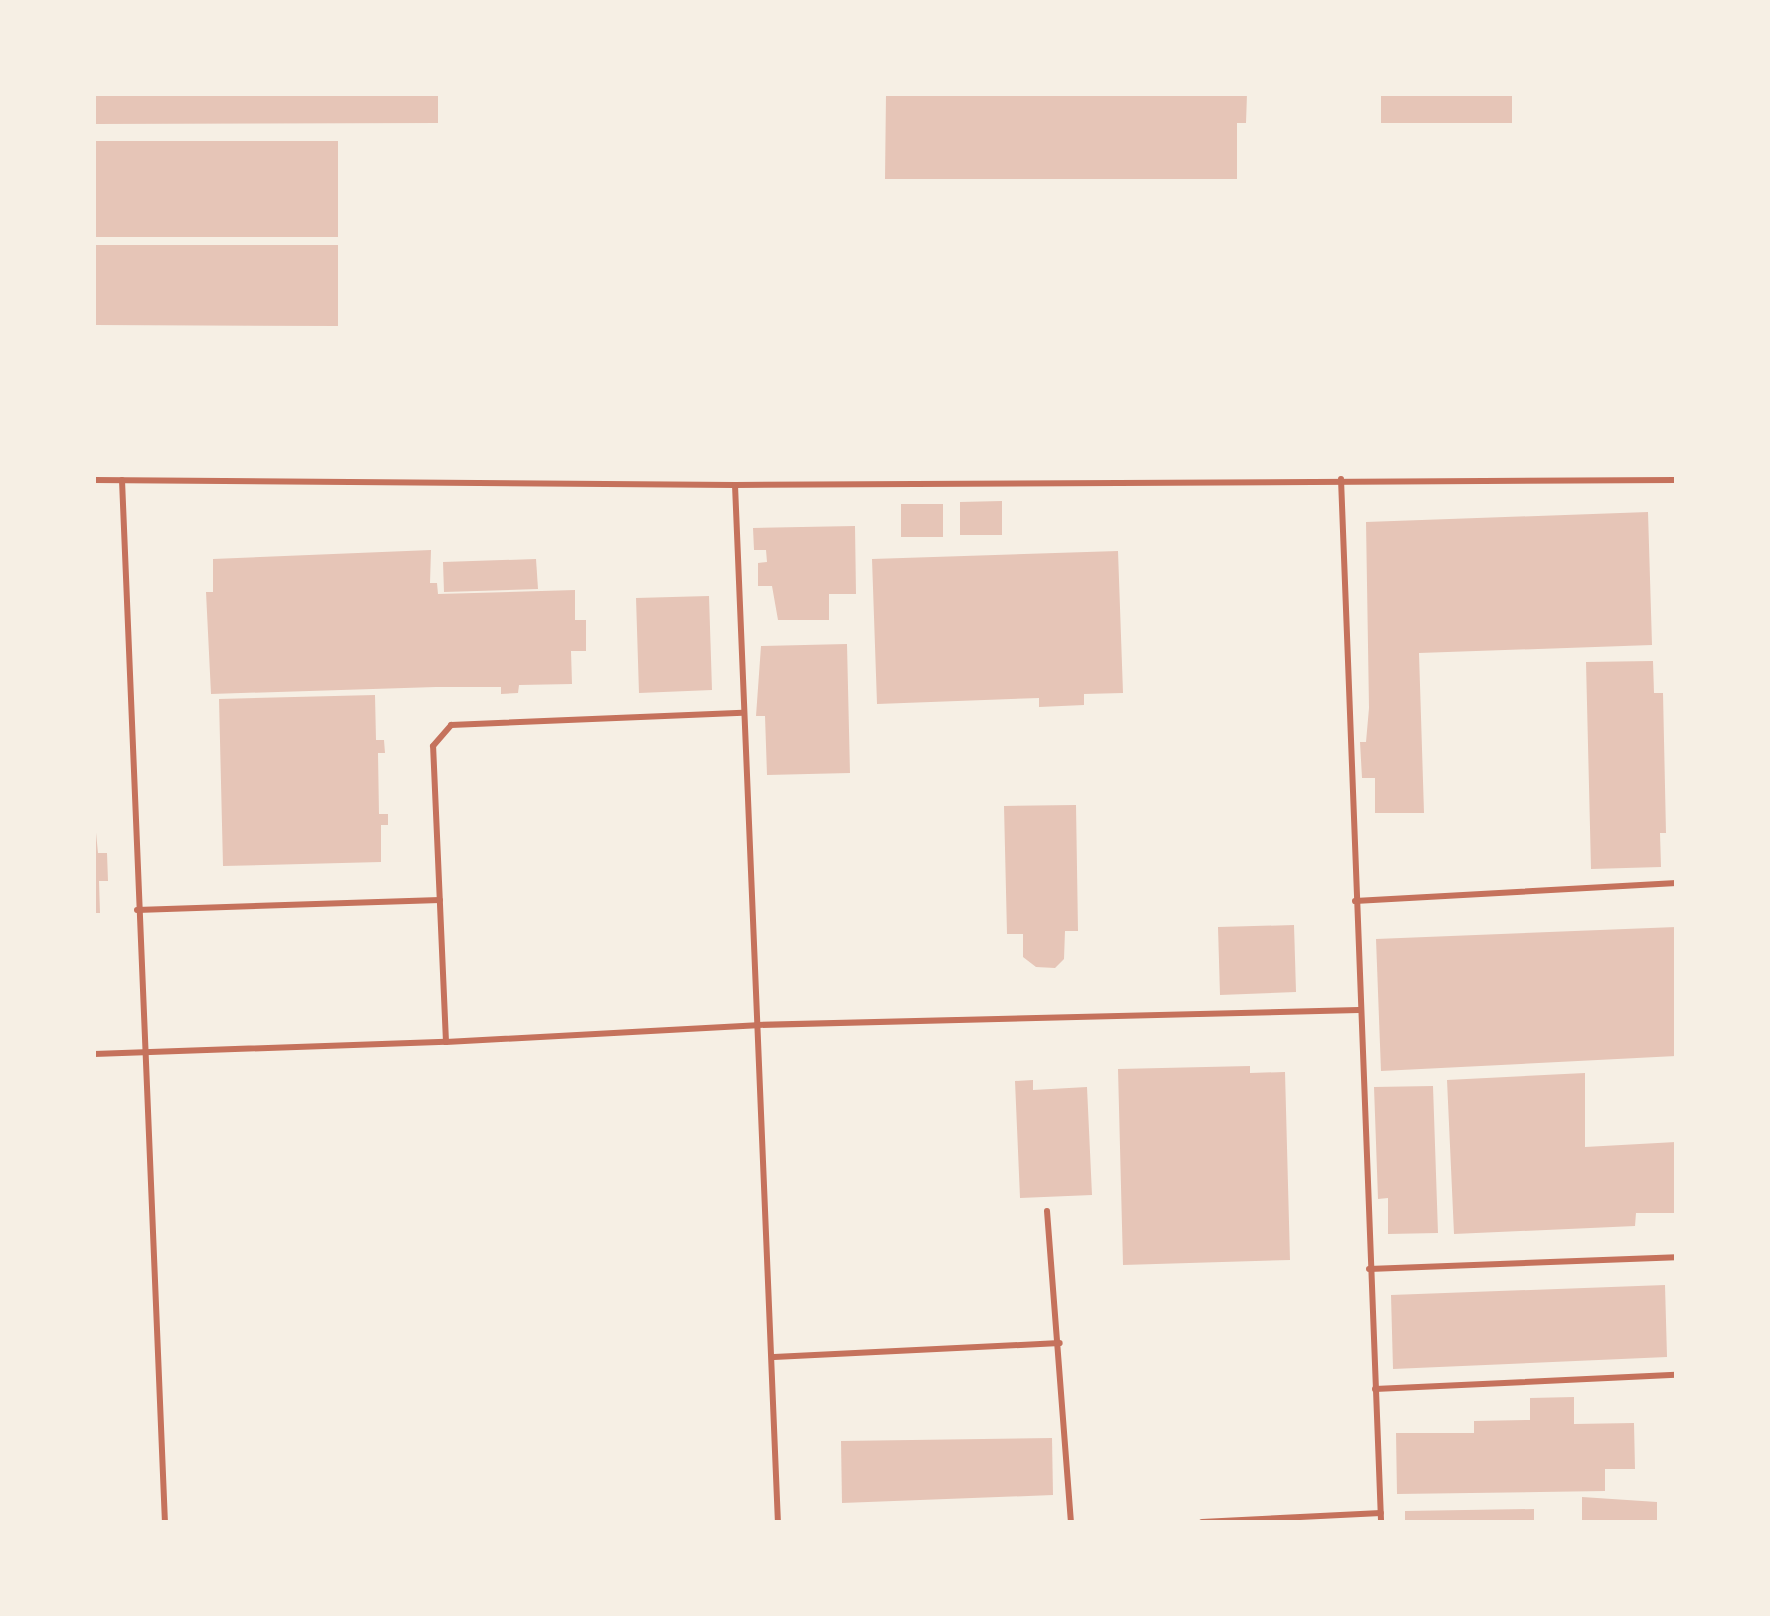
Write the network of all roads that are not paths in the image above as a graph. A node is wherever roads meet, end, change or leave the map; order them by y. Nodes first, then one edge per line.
1 (1341, 479) junction
2 (94, 480) edge
3 (122, 480) junction
4 (1676, 480) edge
5 (735, 485) junction
6 (743, 713) junction
7 (1676, 883) edge
8 (440, 900) junction
9 (1355, 901) junction
10 (137, 910) junction
11 (1359, 1010) junction
12 (757, 1025) junction
13 (446, 1042) junction
14 (142, 1053) junction
15 (94, 1054) edge
16 (1047, 1211) dead end
17 (1676, 1257) edge
18 (1369, 1269) junction
19 (1060, 1343) junction
20 (774, 1357) junction
21 (1676, 1375) edge
22 (1375, 1389) junction
23 (1381, 1513) junction
24 (1280, 1520) edge
25 (165, 1522) edge
26 (778, 1522) edge
27 (1071, 1522) edge
28 (1202, 1522) edge
29 (1381, 1522) edge

1 - 4 lane
1 - 5 lane
1 - 9 lane
2 - 3 lane
3 - 5 lane
3 - 10 lane
5 - 6 lane
6 - 8 lane
6 - 12 lane
7 - 9 lane
8 - 10 lane
8 - 13 lane
9 - 11 lane
10 - 14 lane
11 - 12 lane
11 - 18 lane
12 - 13 lane
12 - 20 lane
13 - 14 lane
14 - 15 lane
14 - 25 lane
16 - 19 lane
17 - 18 lane
18 - 22 lane
19 - 20 lane
19 - 27 lane
20 - 26 lane
21 - 22 lane
22 - 23 lane
23 - 24 lane
23 - 29 lane
24 - 28 lane

